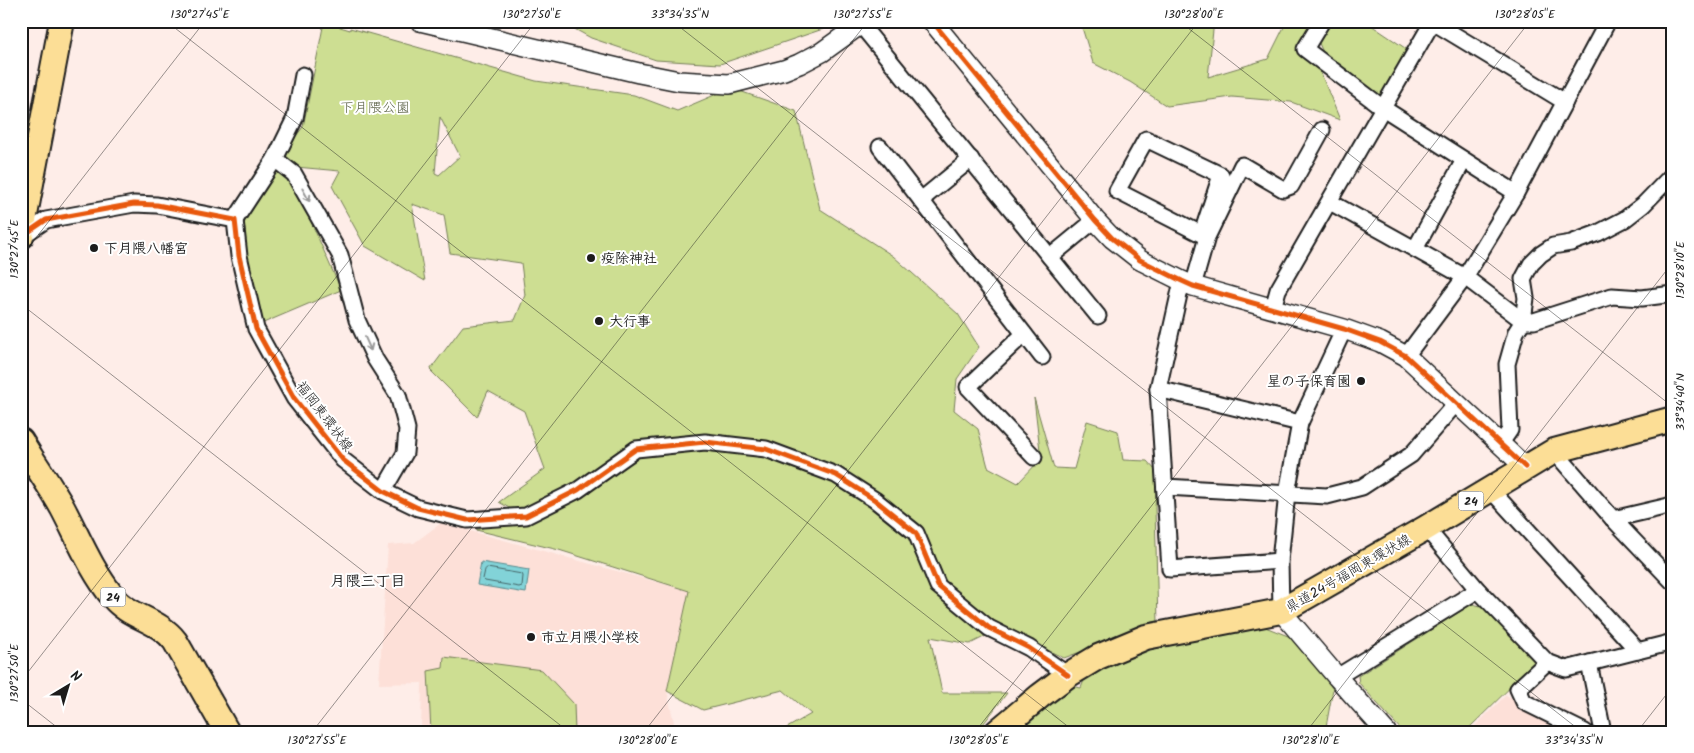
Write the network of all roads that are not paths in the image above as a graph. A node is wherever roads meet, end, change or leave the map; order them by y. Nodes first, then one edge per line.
1 (62, 21) edge
2 (420, 21) edge
3 (932, 21) edge
4 (1322, 21) edge
5 (1608, 21) edge
6 (1433, 22) edge
7 (863, 23) edge
8 (303, 75) dead end
9 (1565, 102) junction
10 (1383, 108) junction
11 (1322, 130) dead end
12 (880, 147) dead end
13 (275, 159) junction
14 (971, 159) junction
15 (1464, 160) junction
16 (1673, 174) edge
17 (1516, 193) junction
18 (921, 200) junction
19 (1330, 202) junction
20 (235, 220) junction
21 (1095, 220) junction
22 (21, 236) edge
23 (1207, 237) junction
24 (1415, 249) junction
25 (1050, 257) junction
26 (1466, 277) junction
27 (1188, 283) junction
28 (1673, 294) edge
29 (1273, 308) junction
30 (1098, 316) dead end
31 (1523, 321) junction
32 (1344, 329) junction
33 (1024, 334) junction
34 (1406, 356) junction
35 (1042, 357) dead end
36 (1158, 389) junction
37 (1457, 402) junction
38 (1673, 419) edge
39 (1300, 423) junction
40 (21, 441) edge
41 (1501, 444) junction
42 (1554, 451) junction
43 (1034, 457) dead end
44 (1525, 467) junction
45 (1165, 488) junction
46 (1490, 489) junction
47 (383, 491) junction
48 (1286, 493) junction
49 (1673, 505) edge
50 (1613, 519) junction
51 (1426, 528) junction
52 (1280, 562) junction
53 (1673, 582) edge
54 (1478, 590) junction
55 (1280, 611) junction
56 (1673, 642) edge
57 (1638, 651) junction
58 (1547, 662) junction
59 (1589, 663) junction
60 (1068, 675) junction
61 (1336, 677) junction
62 (222, 729) edge
63 (996, 732) edge
64 (1386, 732) edge
65 (1585, 732) edge
66 (1603, 732) edge

1 - 22 main road
2 - 7 street
3 - 21 street
4 - 10 street
5 - 9 street
6 - 9 street
6 - 10 street
7 - 14 street
8 - 13 street
9 - 17 street
10 - 15 street
10 - 19 street
11 - 23 street
12 - 18 street
13 - 20 street
13 -> 47 street
14 - 18 street
14 - 25 street
15 - 17 street
15 - 24 street
16 - 31 street
17 - 26 street
18 - 33 street
19 - 24 street
19 - 29 street
20 - 22 street
20 - 47 street, 福岡東環状線
21 - 25 street
21 - 27 street
23 - 23 street
23 - 27 street
24 - 26 street
25 - 30 street
26 - 31 street
26 - 34 street
27 - 29 street
27 - 36 street
28 - 31 street
29 - 32 street
31 - 41 street
32 - 34 street
32 - 39 street
33 - 35 street
33 - 43 street
34 - 37 street
36 - 39 street
36 - 45 street
37 - 41 street
37 - 48 street
38 - 42 main road, 県道24号福岡東環状線 / 24
39 - 48 street
40 - 62 main road, 24
41 - 44 street
42 - 44 main road, 県道24号福岡東環状線 / 24
42 - 50 street
44 - 46 main road, 県道24号福岡東環状線 / 24
45 - 48 street
45 - 52 street
46 - 51 main road, 県道24号福岡東環状線 / 24
46 - 57 street
47 - 60 street, 福岡東環状線
48 - 52 street
49 - 50 street
50 - 53 street
51 - 54 street
51 - 55 main road, 県道24号福岡東環状線 / 24
52 - 55 street
54 - 58 street
54 - 61 street
55 - 60 main road, 県道24号福岡東環状線 / 24
55 - 61 street
56 - 57 street
57 - 59 street
58 - 59 street
58 - 65 street
59 - 66 street
60 - 63 main road, 県道24号福岡東環状線 / 24
61 - 64 street

